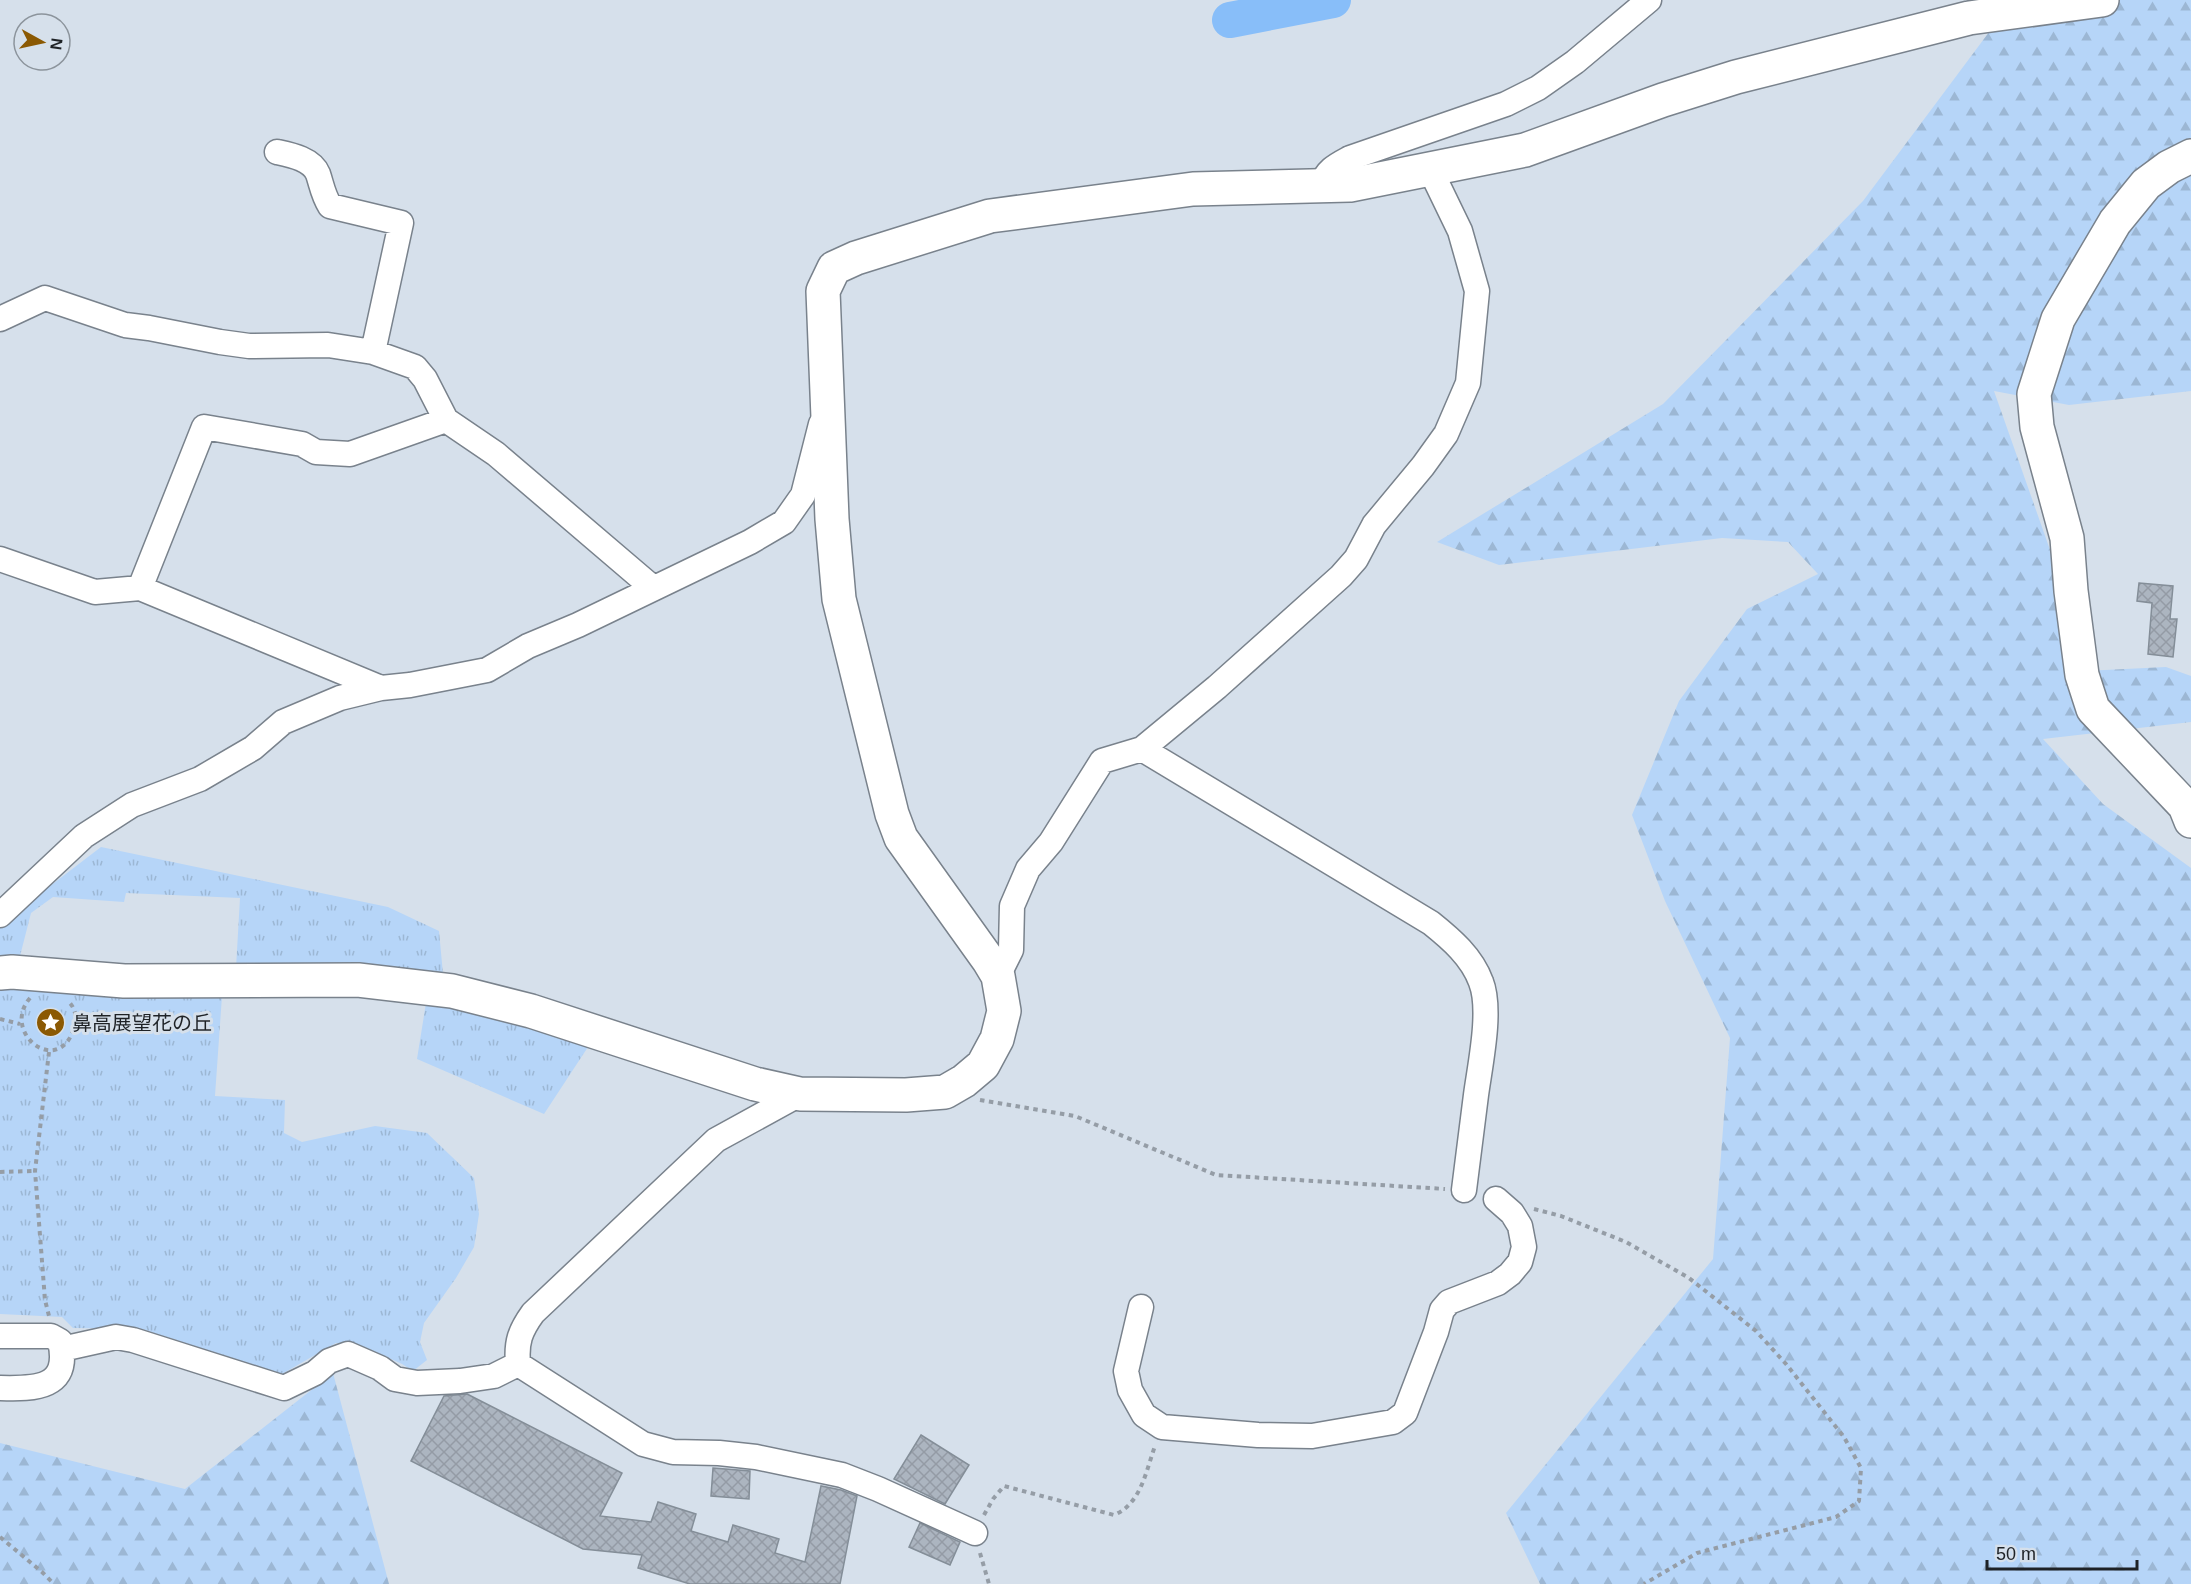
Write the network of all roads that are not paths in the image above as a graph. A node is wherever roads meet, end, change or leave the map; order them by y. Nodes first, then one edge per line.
1 (1649, 0) edge
2 (2102, 0) edge
3 (277, 152) dead end
4 (2191, 156) edge
5 (1430, 169) junction
6 (1322, 185) junction
7 (0, 319) edge
8 (373, 352) junction
9 (827, 398) junction
10 (446, 420) junction
11 (0, 559) edge
12 (140, 588) junction
13 (653, 588) junction
14 (381, 688) junction
15 (1142, 749) junction
16 (2191, 821) edge
17 (0, 915) edge
18 (0, 973) edge
19 (998, 976) junction
20 (800, 1094) junction
21 (1464, 1190) dead end
22 (1496, 1199) dead end
23 (1141, 1307) dead end
24 (0, 1336) edge
25 (56, 1343) junction
26 (518, 1364) junction
27 (0, 1388) edge
28 (975, 1533) road end

1 - 6 street
2 - 5 street
3 - 8 street
4 - 16 street
5 - 6 street
5 - 15 street
6 - 9 street
7 - 8 street
8 - 10 street
9 - 13 street
9 - 19 street
10 - 12 street
10 - 13 street
11 - 12 street
12 - 14 street
13 - 14 street
14 - 17 street
15 - 19 street
15 - 21 street
18 - 20 street
19 - 20 street
20 - 26 street
22 - 23 street
24 - 25 street
25 - 26 street
25 - 27 street
26 - 28 street

